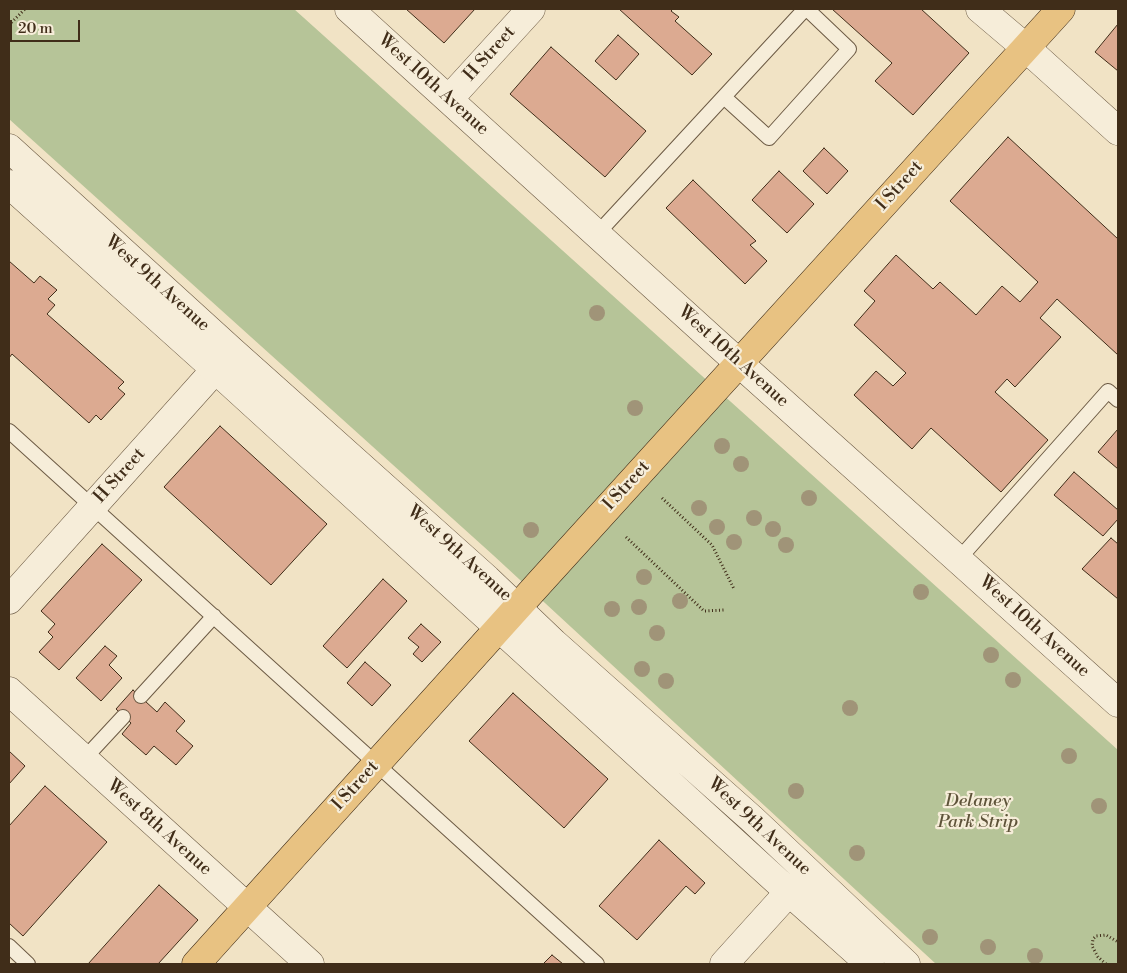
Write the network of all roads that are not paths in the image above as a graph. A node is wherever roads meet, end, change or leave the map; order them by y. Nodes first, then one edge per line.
1 (349, 9) edge
2 (531, 9) edge
3 (806, 9) edge
4 (980, 9) edge
5 (1061, 9) edge
6 (1026, 48) junction
7 (724, 97) junction
8 (449, 99) junction
9 (1118, 131) edge
10 (9, 148) edge
11 (9, 184) edge
12 (597, 234) junction
13 (223, 360) junction
14 (739, 363) junction
15 (1118, 400) edge
16 (9, 431) edge
17 (93, 506) junction
18 (958, 560) junction
19 (9, 600) edge
20 (517, 607) junction
21 (214, 616) junction
22 (499, 628) junction
23 (9, 691) edge
24 (141, 696) dead end
25 (1118, 703) edge
26 (123, 717) dead end
27 (84, 759) junction
28 (376, 764) junction
29 (789, 892) junction
30 (246, 907) junction
31 (9, 946) edge
32 (28, 964) edge
33 (196, 964) edge
34 (310, 964) edge
35 (597, 964) edge
36 (724, 964) edge
37 (870, 964) edge
38 (906, 964) edge

1 - 8 street, West 10th Avenue
2 - 8 street, H Street
3 - 7 lane
3 - 7 lane
4 - 6 street
5 - 6 main road, I Street
6 - 9 street
6 - 14 main road, I Street
7 - 12 lane
8 - 12 street, West 10th Avenue
10 - 13 street, West 9th Avenue
11 - 13 street, West 9th Avenue
12 - 14 street, West 10th Avenue
13 - 17 street, H Street
13 - 20 street, West 9th Avenue
13 - 22 street, West 9th Avenue
14 - 18 street, West 10th Avenue
14 - 20 main road, I Street
15 - 18 lane
16 - 17 lane
17 - 19 street, H Street
17 - 21 lane
18 - 25 street, West 10th Avenue
20 - 22 main road, I Street
20 - 38 street, West 9th Avenue
21 - 24 lane
21 - 28 lane
22 - 28 main road, I Street
22 - 29 street, West 9th Avenue
23 - 27 street, West 8th Avenue
26 - 27 lane
27 - 30 street, West 8th Avenue
28 - 30 main road, I Street
28 - 35 lane
29 - 36 street
29 - 37 street, West 9th Avenue
30 - 33 main road, I Street
30 - 34 street, West 8th Avenue
31 - 32 lane

